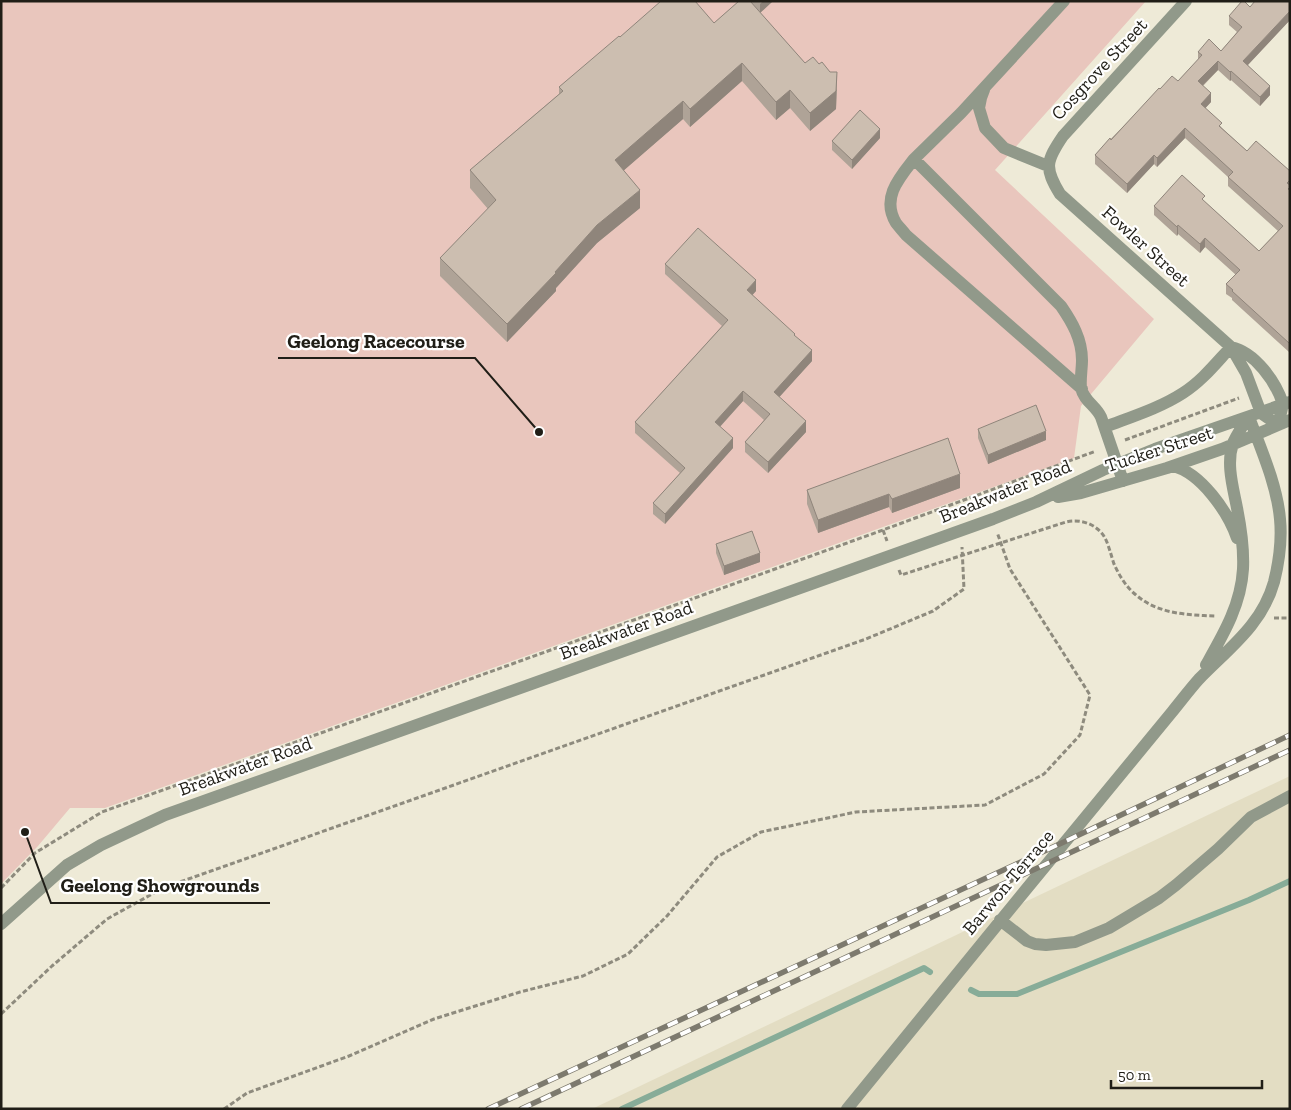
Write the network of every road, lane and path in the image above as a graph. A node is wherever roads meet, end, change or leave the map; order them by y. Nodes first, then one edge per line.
1 (1064, 1) edge
2 (1186, 1) edge
3 (985, 88) junction
4 (914, 160) junction
5 (1048, 166) junction
6 (1231, 347) junction
7 (1082, 389) junction
8 (1242, 397) dead end
9 (1286, 403) edge
10 (1255, 415) junction
11 (1284, 422) edge
12 (1105, 427) junction
13 (1256, 434) junction
14 (1233, 444) junction
15 (1111, 445) junction
16 (1117, 465) junction
17 (1172, 466) junction
18 (1123, 481) junction
19 (1036, 502) junction
20 (993, 519) junction
21 (883, 530) junction
22 (961, 530) junction
23 (1001, 543) junction
24 (892, 554) junction
25 (963, 555) junction
26 (1243, 567) junction
27 (1232, 617) junction
28 (1258, 618) junction
29 (1290, 618) edge
30 (1198, 681) junction
31 (1290, 796) edge
32 (1, 888) edge
33 (1000, 920) junction
34 (1, 924) edge
35 (1, 1014) edge
36 (224, 1109) edge
37 (848, 1109) edge

1 - 3 street
2 - 5 street, Cosgrove Street
3 - 4 street
3 - 5 street
4 - 7 street
4 - 7 street
5 - 6 street, Fowler Street
6 - 9 street, Fowler Street
6 - 10 street, Fowler Street
6 - 12 street
7 - 12 street
8 - 15 path
9 - 10 street, Breakwater Road
9 - 11 street
10 - 11 street
10 - 13 street, Fowler Street
10 - 14 street
10 - 16 street, Breakwater Road
11 - 13 street, Tucker Street
12 - 15 street
13 - 14 street, Tucker Street
13 - 28 street, Barwon Terrace
14 - 17 street, Tucker Street
14 - 26 street, Barwon Terrace
15 - 16 street
15 - 21 path
16 - 18 street
16 - 19 street, Breakwater Road
17 - 18 street, Tucker Street
17 - 26 street, Barwon Terrace
18 - 19 street, Tucker Street
19 - 20 street, Breakwater Road
20 - 22 street, Breakwater Road
20 - 23 path
21 - 24 path
21 - 32 path
22 - 24 street, Breakwater Road
22 - 25 path
23 - 25 path
23 - 27 path
23 - 36 path
24 - 25 path
24 - 34 street, Breakwater Road
25 - 35 path
26 - 27 street, Barwon Terrace
27 - 30 street, Barwon Terrace
28 - 29 path
28 - 30 street, Barwon Terrace
30 - 33 street, Barwon Terrace
31 - 33 street
33 - 37 street, Barwon Terrace

